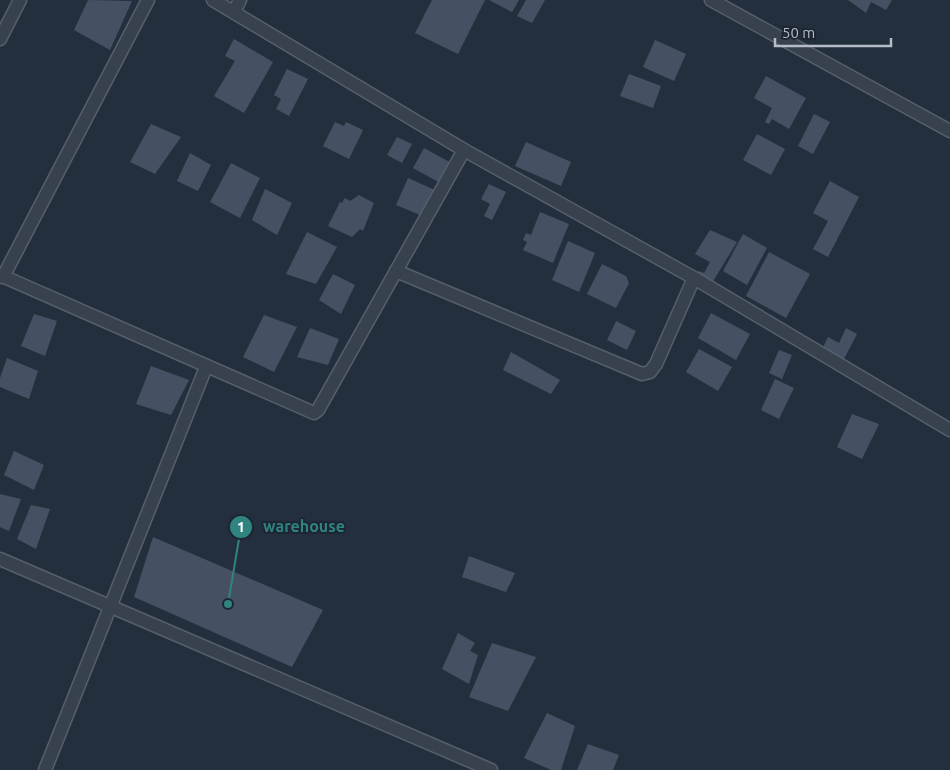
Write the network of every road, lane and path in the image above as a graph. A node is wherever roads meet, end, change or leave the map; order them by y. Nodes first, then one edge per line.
1 (20, 0) edge
2 (148, 0) edge
3 (213, 0) edge
4 (240, 0) edge
5 (711, 0) edge
6 (234, 12) junction
7 (0, 38) edge
8 (950, 131) edge
9 (464, 150) junction
10 (396, 271) junction
11 (2, 276) edge
12 (694, 278) junction
13 (206, 367) junction
14 (950, 430) edge
15 (0, 559) edge
16 (112, 606) junction
17 (44, 770) edge
18 (491, 770) edge

1 - 7 street
2 - 11 street
3 - 6 street
4 - 6 street
5 - 8 street
6 - 9 street
9 - 10 street
9 - 12 street
10 - 12 street
10 - 13 street
11 - 13 street
12 - 14 street
13 - 16 street
15 - 16 street
16 - 17 street
16 - 18 street

